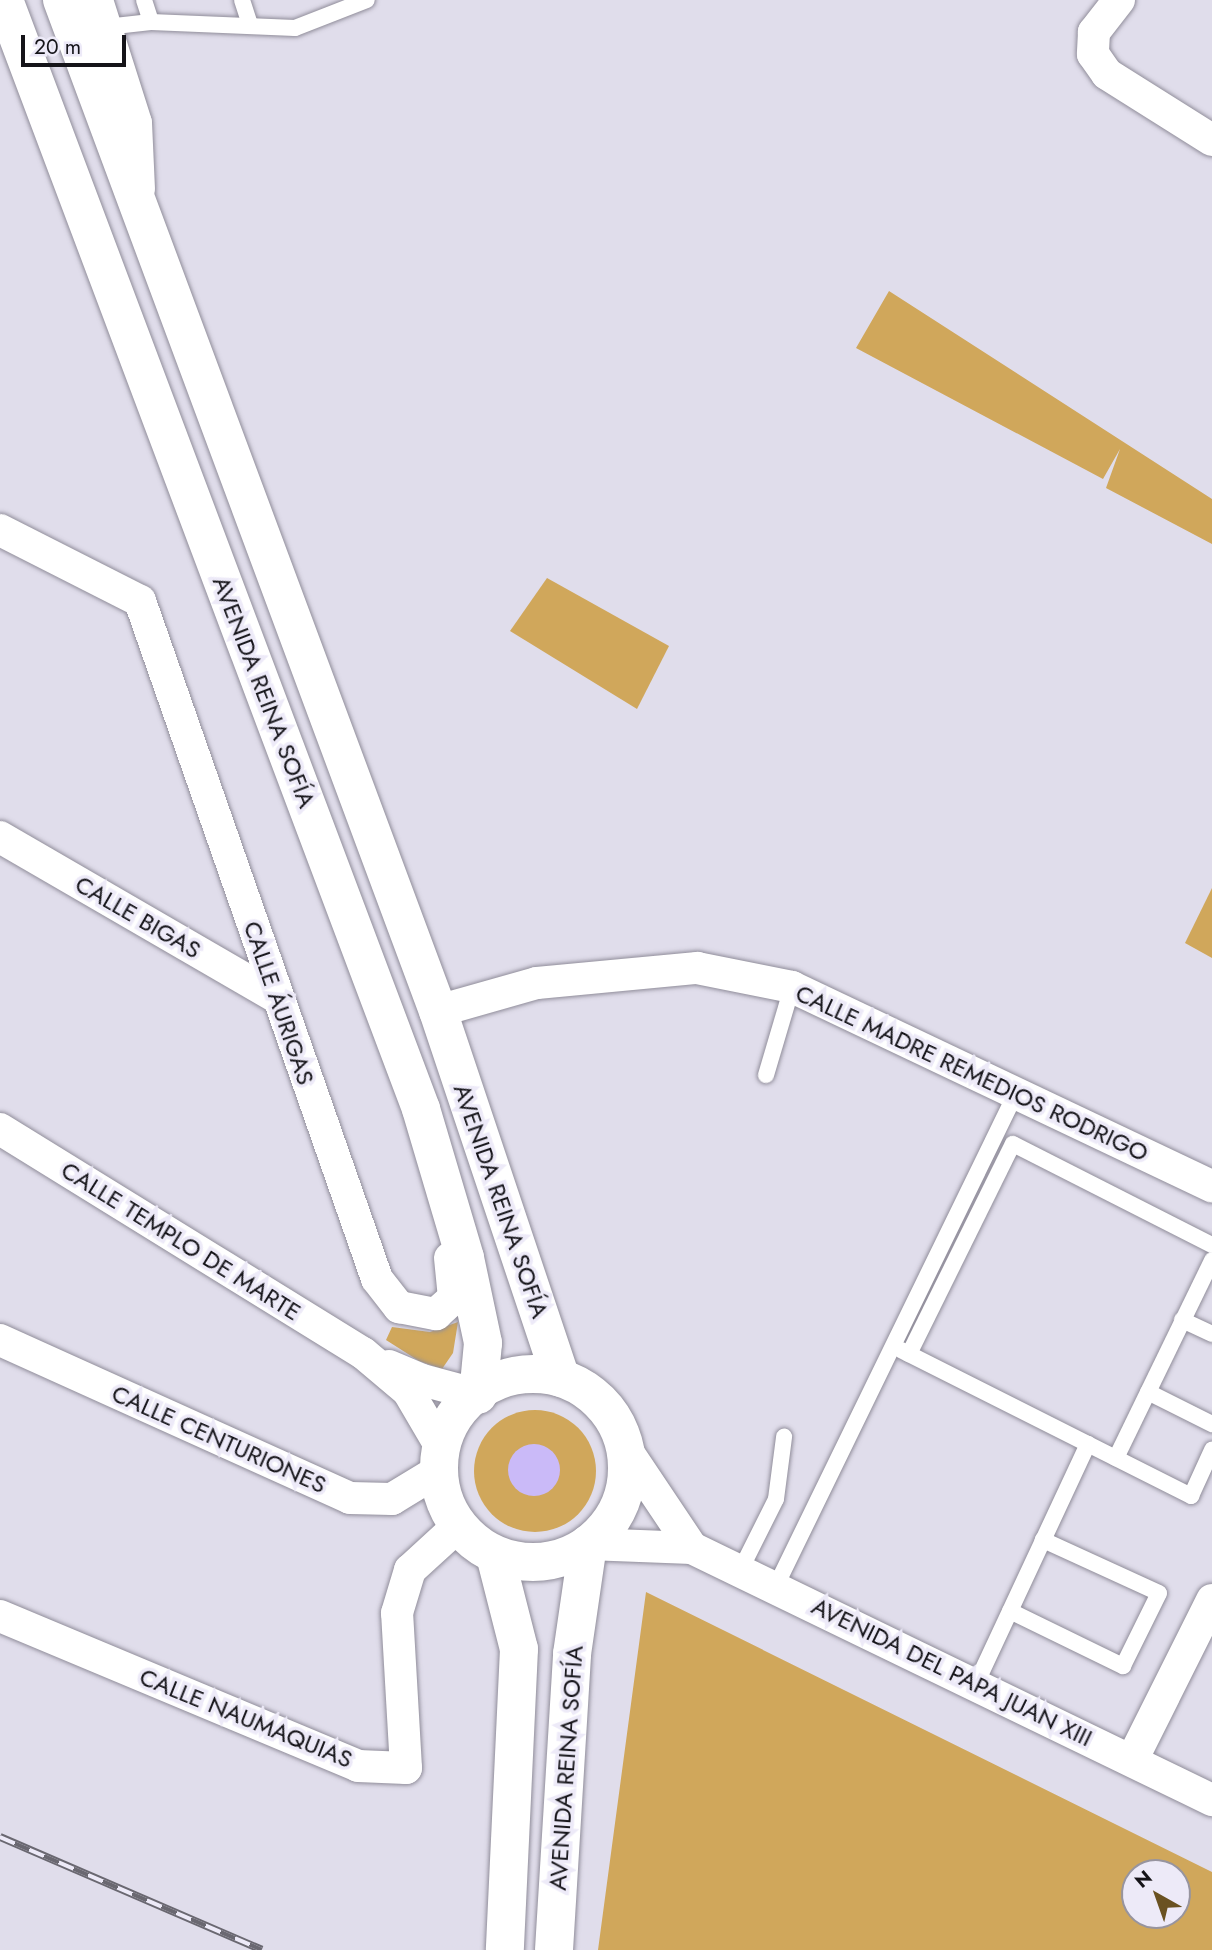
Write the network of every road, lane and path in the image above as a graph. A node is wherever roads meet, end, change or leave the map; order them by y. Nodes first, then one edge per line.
1 (4, 0) edge
2 (62, 0) edge
3 (144, 0) edge
4 (242, 0) edge
5 (367, 0) edge
6 (1119, 0) edge
7 (102, 13) edge
8 (152, 22) junction
9 (250, 24) junction
10 (1212, 141) edge
11 (140, 204) junction
12 (0, 530) edge
13 (0, 836) edge
14 (792, 987) junction
15 (276, 997) junction
16 (438, 1011) junction
17 (766, 1075) dead end
18 (1016, 1093) junction
19 (421, 1109) junction
20 (0, 1129) edge
21 (1212, 1186) edge
22 (1212, 1245) edge
23 (1212, 1259) edge
24 (1182, 1320) junction
25 (1212, 1334) edge
26 (0, 1340) edge
27 (892, 1346) junction
28 (363, 1353) junction
29 (909, 1354) junction
30 (561, 1378) junction
31 (1148, 1392) junction
32 (478, 1395) junction
33 (1212, 1424) edge
34 (784, 1437) dead end
35 (1088, 1444) junction
36 (625, 1448) junction
37 (1212, 1450) edge
38 (1116, 1458) junction
39 (440, 1459) junction
40 (458, 1526) junction
41 (1043, 1540) junction
42 (588, 1545) junction
43 (691, 1548) junction
44 (495, 1555) junction
45 (741, 1569) junction
46 (776, 1586) junction
47 (1212, 1600) edge
48 (1010, 1611) junction
49 (0, 1616) edge
50 (976, 1684) junction
51 (1132, 1760) junction
52 (1212, 1800) edge
53 (505, 1950) edge
54 (554, 1950) edge

1 - 19 highway, AVENIDA REINA SOFÍA
2 - 11 highway, AVENIDA REINA SOFÍA
3 - 8 lane
4 - 9 lane
5 - 9 lane
6 - 10 street
7 - 8 lane
7 - 11 street
8 - 9 lane
11 - 16 highway, AVENIDA REINA SOFÍA
12 - 15 street, CALLE ÁURIGAS
13 - 15 street, CALLE BIGAS
14 - 16 street, CALLE MADRE REMEDIOS RODRIGO
14 - 17 lane
14 - 18 street, CALLE MADRE REMEDIOS RODRIGO
15 - 19 street, CALLE ÁURIGAS
16 - 30 highway, AVENIDA REINA SOFÍA
18 - 21 street, CALLE MADRE REMEDIOS RODRIGO
18 - 27 lane
19 - 32 highway, AVENIDA REINA SOFÍA
20 - 28 street, CALLE TEMPLO DE MARTE
22 - 29 lane
23 - 24 lane
24 - 25 lane
24 - 31 lane
26 - 39 street, CALLE CENTURIONES
27 - 29 lane
27 - 46 lane
28 - 32 street, CALLE TEMPLO DE MARTE
28 - 39 street, CALLE TEMPLO DE MARTE
29 - 35 lane
30 - 32 highway
30 - 36 highway
31 - 33 lane
31 - 38 lane
32 - 39 highway
34 - 45 lane
35 - 38 lane
35 - 41 lane
36 - 42 highway
36 - 43 street
37 - 38 lane
39 - 40 highway
40 - 44 highway
40 - 49 street, CALLE NAUMAQUIAS
41 - 48 lane
41 - 48 lane
42 - 43 street, AVENIDA DEL PAPA JUAN XIII
42 - 44 highway
42 - 54 highway, AVENIDA REINA SOFÍA
43 - 45 street, AVENIDA DEL PAPA JUAN XIII
44 - 53 highway, AVENIDA REINA SOFÍA
45 - 46 street, AVENIDA DEL PAPA JUAN XIII
46 - 50 street, AVENIDA DEL PAPA JUAN XIII
47 - 51 street
48 - 50 lane
50 - 51 street, AVENIDA DEL PAPA JUAN XIII
51 - 52 street, AVENIDA DEL PAPA JUAN XIII

